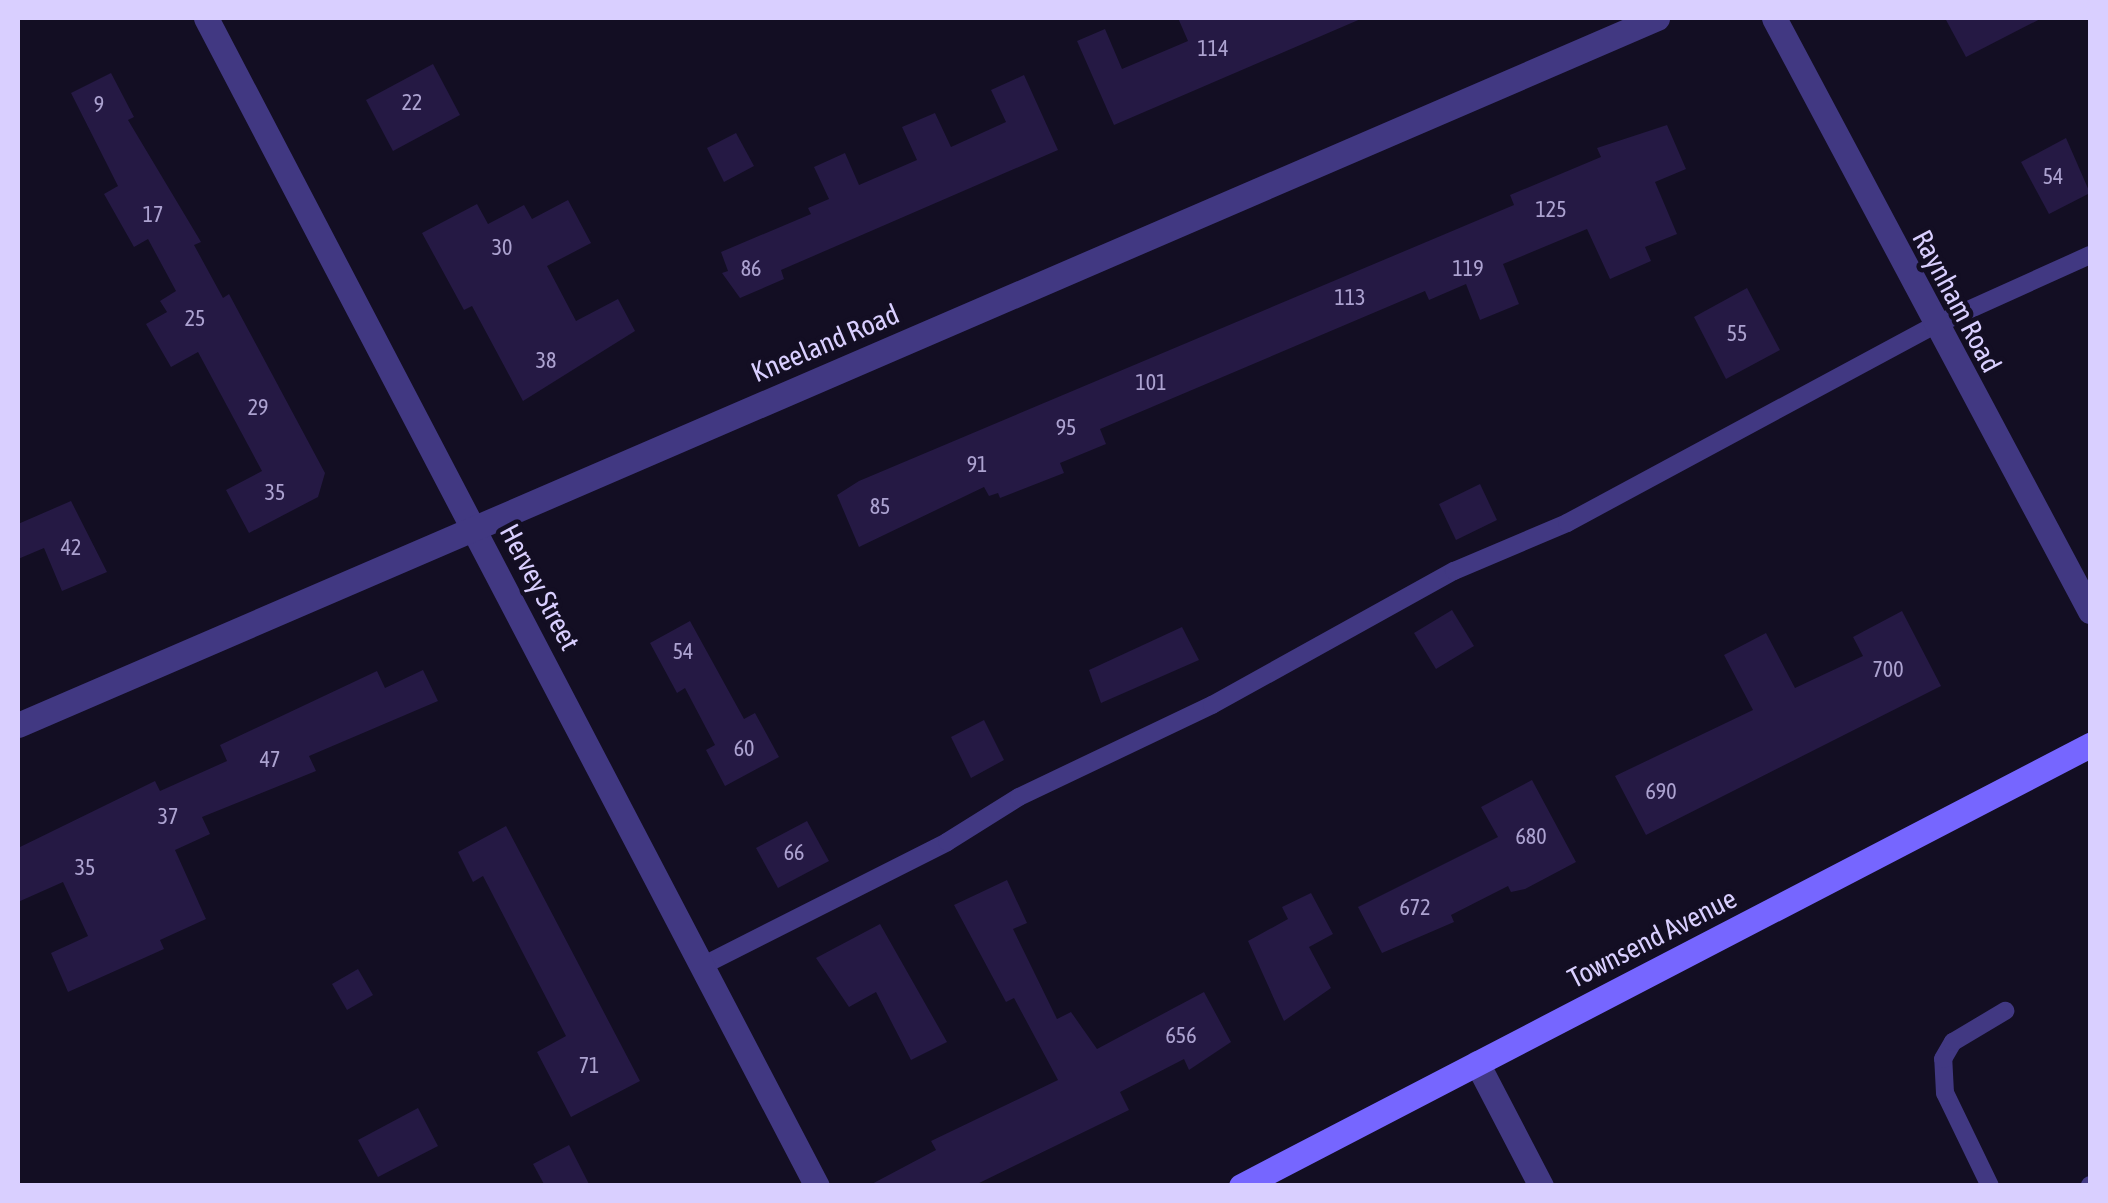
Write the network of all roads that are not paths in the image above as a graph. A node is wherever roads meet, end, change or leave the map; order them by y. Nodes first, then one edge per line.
1 (206, 18) edge
2 (1657, 18) edge
3 (1774, 18) edge
4 (2090, 256) edge
5 (1935, 325) junction
6 (475, 527) junction
7 (2090, 611) edge
8 (18, 725) edge
9 (2090, 745) edge
10 (704, 966) junction
11 (2005, 1011) dead end
12 (1477, 1063) junction
13 (1273, 1178) edge
14 (817, 1186) edge
15 (1241, 1186) edge
16 (1541, 1186) edge
17 (1990, 1186) edge

1 - 6 street, Hervey Street
2 - 6 street, Kneeland Road
3 - 5 street, Raynham Road
4 - 5 lane
5 - 7 street, Raynham Road
5 - 10 lane
6 - 8 street, Kneeland Road
6 - 10 street, Hervey Street
9 - 12 main road, Townsend Avenue
10 - 14 street, Hervey Street
11 - 17 lane
12 - 13 main road, Townsend Avenue
12 - 16 street
13 - 15 main road, Townsend Avenue

